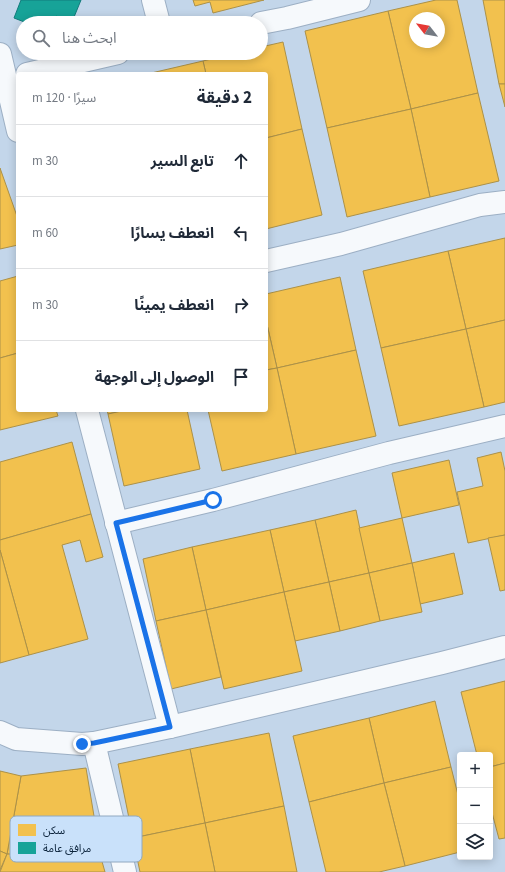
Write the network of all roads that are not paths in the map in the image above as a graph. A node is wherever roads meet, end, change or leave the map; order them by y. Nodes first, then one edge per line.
1 (153, 0) edge
2 (359, 0) edge
3 (157, 16) edge
4 (268, 22) edge
5 (0, 54) edge
6 (88, 60) edge
7 (36, 72) edge
8 (8, 77) edge
9 (16, 120) edge
10 (505, 202) edge
11 (268, 261) edge
12 (88, 412) edge
13 (505, 426) edge
14 (116, 523) junction
15 (505, 647) edge
16 (170, 727) junction
17 (0, 732) edge
18 (94, 743) junction
19 (112, 816) edge
20 (123, 862) edge
21 (125, 872) edge

1 - 3 street
2 - 4 street
5 - 8 street
6 - 7 street
8 - 9 street
10 - 11 street
12 - 14 street
13 - 14 street
14 - 16 street
15 - 16 street
16 - 18 street
17 - 18 street
18 - 19 street
20 - 21 street

